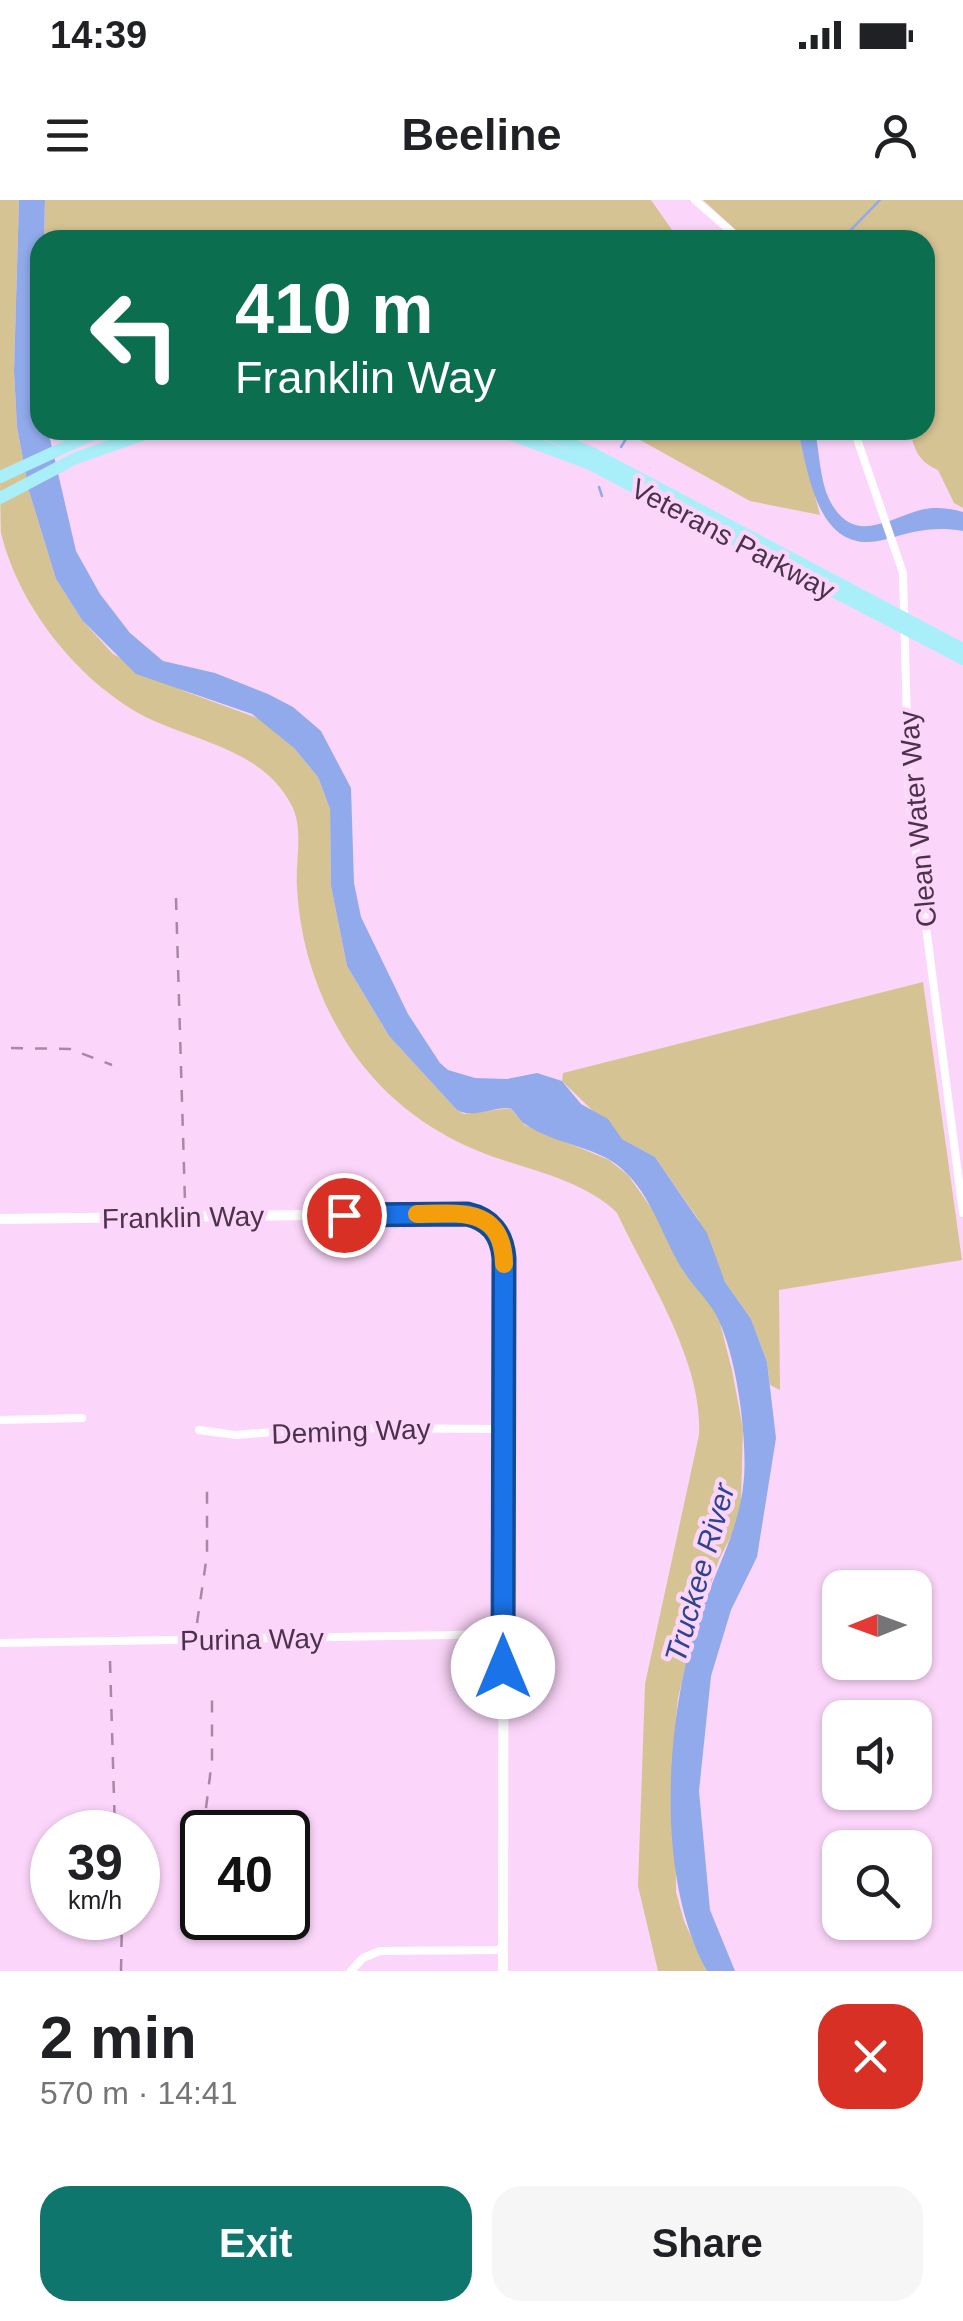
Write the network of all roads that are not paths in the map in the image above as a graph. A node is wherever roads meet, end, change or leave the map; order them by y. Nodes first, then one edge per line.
1 (695, 200) edge
2 (730, 230) edge
3 (80, 440) edge
4 (127, 440) edge
5 (526, 440) edge
6 (561, 440) edge
7 (858, 440) edge
8 (0, 477) edge
9 (0, 498) edge
10 (881, 611) junction
11 (918, 630) junction
12 (963, 649) edge
13 (963, 659) edge
14 (963, 1213) edge
15 (0, 1219) edge
16 (82, 1418) dead end
17 (0, 1420) edge
18 (504, 1429) junction
19 (199, 1430) dead end
20 (503, 1634) junction
21 (0, 1643) edge
22 (503, 1950) junction
23 (351, 1971) edge
24 (503, 1971) edge

1 - 2 street
3 - 8 main road
4 - 9 main road
5 - 10 main road, Veterans Parkway
6 - 10 main road, Veterans Parkway
7 - 14 street, Clean Water Way
10 - 11 main road, Veterans Parkway
11 - 12 main road, Veterans Parkway
11 - 13 main road, Veterans Parkway
15 - 18 street, Franklin Way
16 - 17 street
18 - 19 street, Deming Way
18 - 20 street
20 - 21 street, Purina Way
20 - 22 street
22 - 23 street
22 - 24 street

